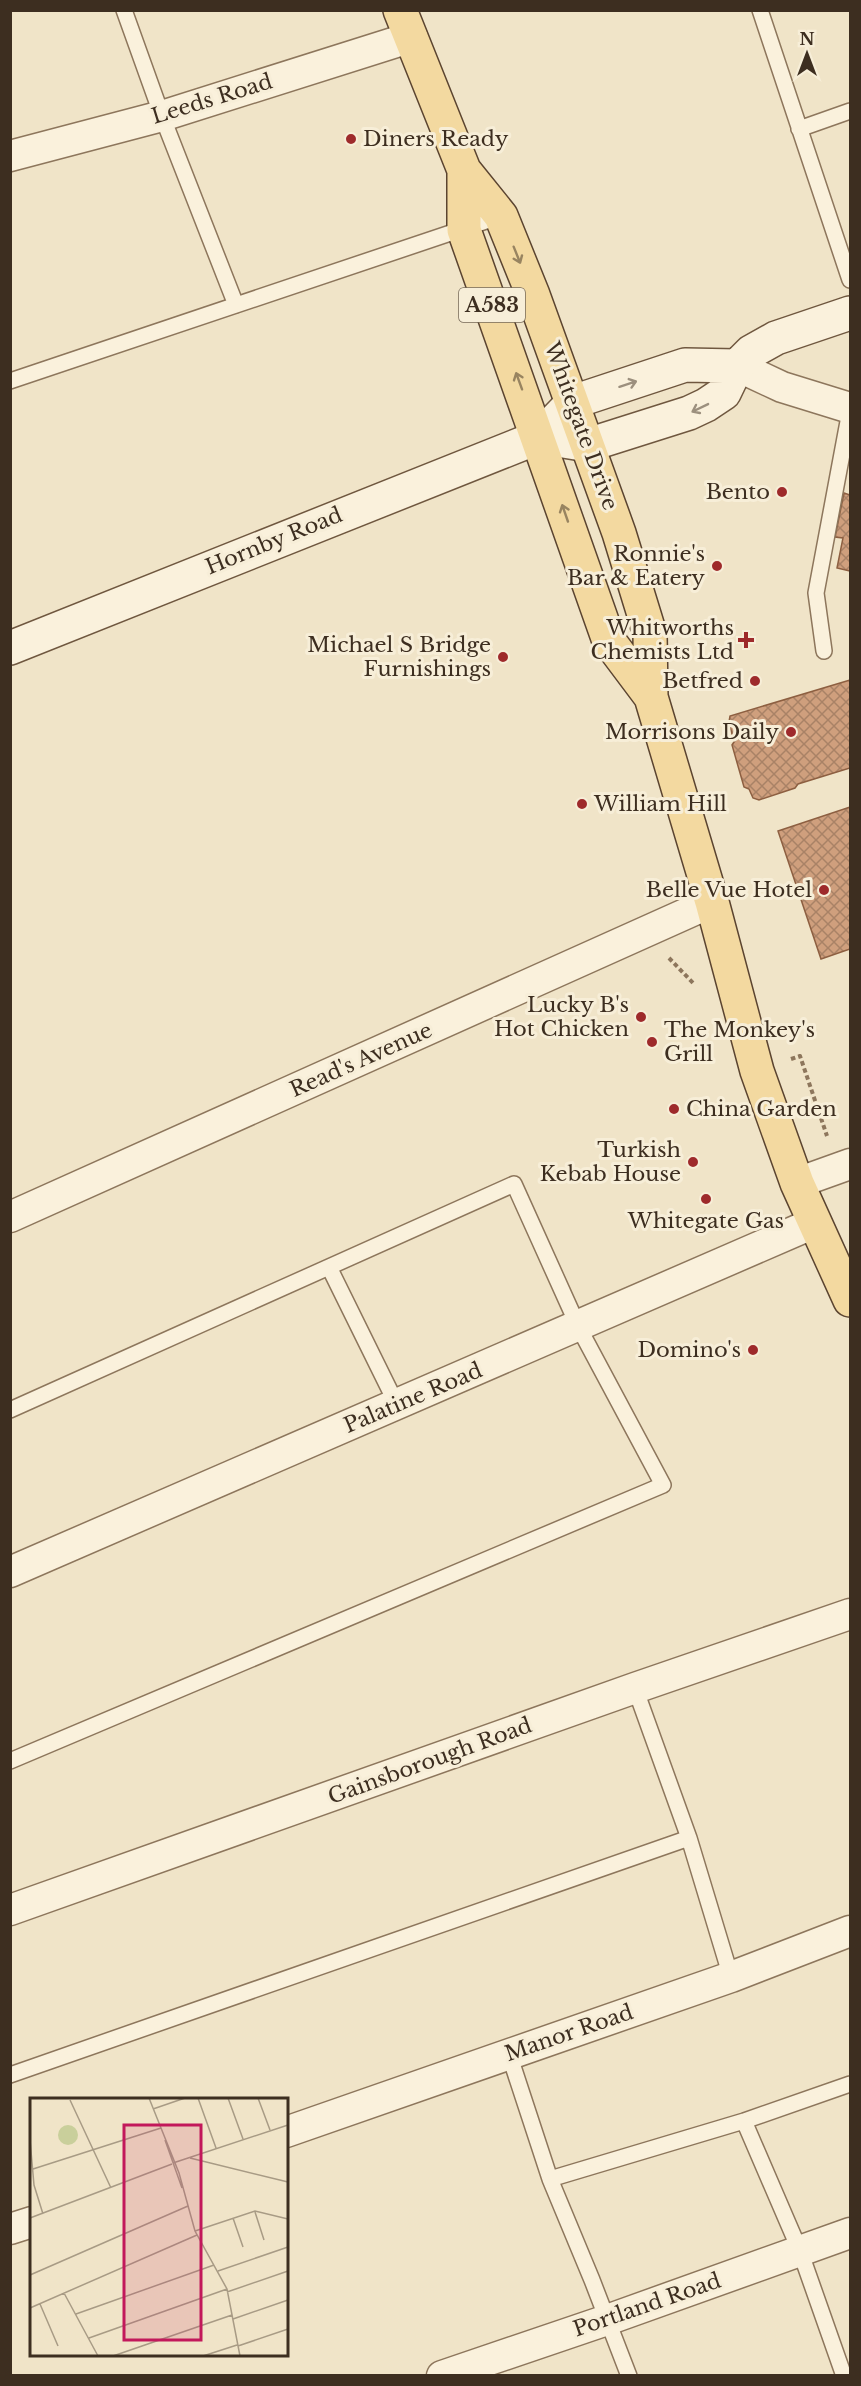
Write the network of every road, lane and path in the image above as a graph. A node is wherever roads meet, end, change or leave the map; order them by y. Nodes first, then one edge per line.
1 (124, 10) edge
2 (760, 10) edge
3 (406, 24) edge
4 (850, 111) edge
5 (162, 116) junction
6 (799, 129) junction
7 (10, 156) edge
8 (464, 170) junction
9 (501, 216) junction
10 (464, 230) junction
11 (850, 280) edge
12 (236, 305) junction
13 (850, 313) edge
14 (737, 366) junction
15 (10, 381) edge
16 (573, 402) junction
17 (850, 410) edge
18 (539, 436) junction
19 (588, 446) junction
20 (10, 648) edge
21 (824, 651) dead end
22 (651, 697) junction
23 (712, 902) junction
24 (850, 1164) edge
25 (797, 1183) junction
26 (10, 1217) edge
27 (814, 1222) junction
28 (329, 1267) junction
29 (850, 1300) edge
30 (578, 1326) junction
31 (397, 1405) junction
32 (10, 1410) edge
33 (10, 1572) edge
34 (850, 1614) edge
35 (635, 1688) junction
36 (10, 1761) edge
37 (689, 1838) junction
38 (10, 1910) edge
39 (850, 1931) edge
40 (731, 1977) junction
41 (509, 2054) junction
42 (10, 2075) edge
43 (850, 2084) edge
44 (744, 2121) junction
45 (288, 2131) edge
46 (550, 2179) junction
47 (30, 2223) edge
48 (10, 2229) edge
49 (850, 2234) edge
50 (800, 2251) junction
51 (607, 2320) junction
52 (442, 2376) edge
53 (629, 2376) edge
54 (844, 2376) edge

1 - 5 lane
2 - 6 lane
3 - 5 street, Leeds Road
3 - 8 main road, Whitegate Drive / A583
4 - 6 lane
5 - 7 street, Leeds Road
5 - 12 lane
6 - 11 lane
8 - 9 main road, Whitegate Drive / A583
8 - 10 main road, Whitegate Drive / A583
9 - 10 lane
9 -> 16 main road, Whitegate Drive / A583
10 - 12 lane
18 -> 10 main road, Whitegate Drive / A583
12 - 15 lane
13 - 14 street
16 -> 14 street
14 - 17 street
14 -> 19 street
16 - 18 street
16 - 19 main road, Whitegate Drive / A583
17 - 21 lane
18 - 19 street
18 - 20 street, Hornby Road
22 -> 18 main road, Whitegate Drive / A583
19 - 22 main road, Whitegate Drive / A583
22 - 23 main road, Whitegate Drive / A583
23 - 25 main road, Whitegate Drive / A583
23 - 26 street, Read's Avenue
24 - 25 street
25 - 27 main road, Whitegate Drive / A583
27 - 29 main road, Whitegate Drive / A583
27 - 30 street, Palatine Road
28 - 30 lane
28 - 31 lane
28 - 32 lane
30 - 31 street, Palatine Road
30 - 36 lane
31 - 33 street, Palatine Road
34 - 35 street, Gainsborough Road
35 - 37 lane
35 - 38 street, Gainsborough Road
37 - 40 lane
37 - 42 lane
39 - 40 street, Manor Road
40 - 41 street, Manor Road
41 - 45 street, Manor Road
41 - 46 lane
43 - 44 lane
44 - 46 lane
44 - 50 lane
46 - 51 lane
47 - 48 street
49 - 50 street, Portland Road
50 - 51 street, Portland Road
50 - 54 lane
51 - 52 street, Portland Road
51 - 53 lane

